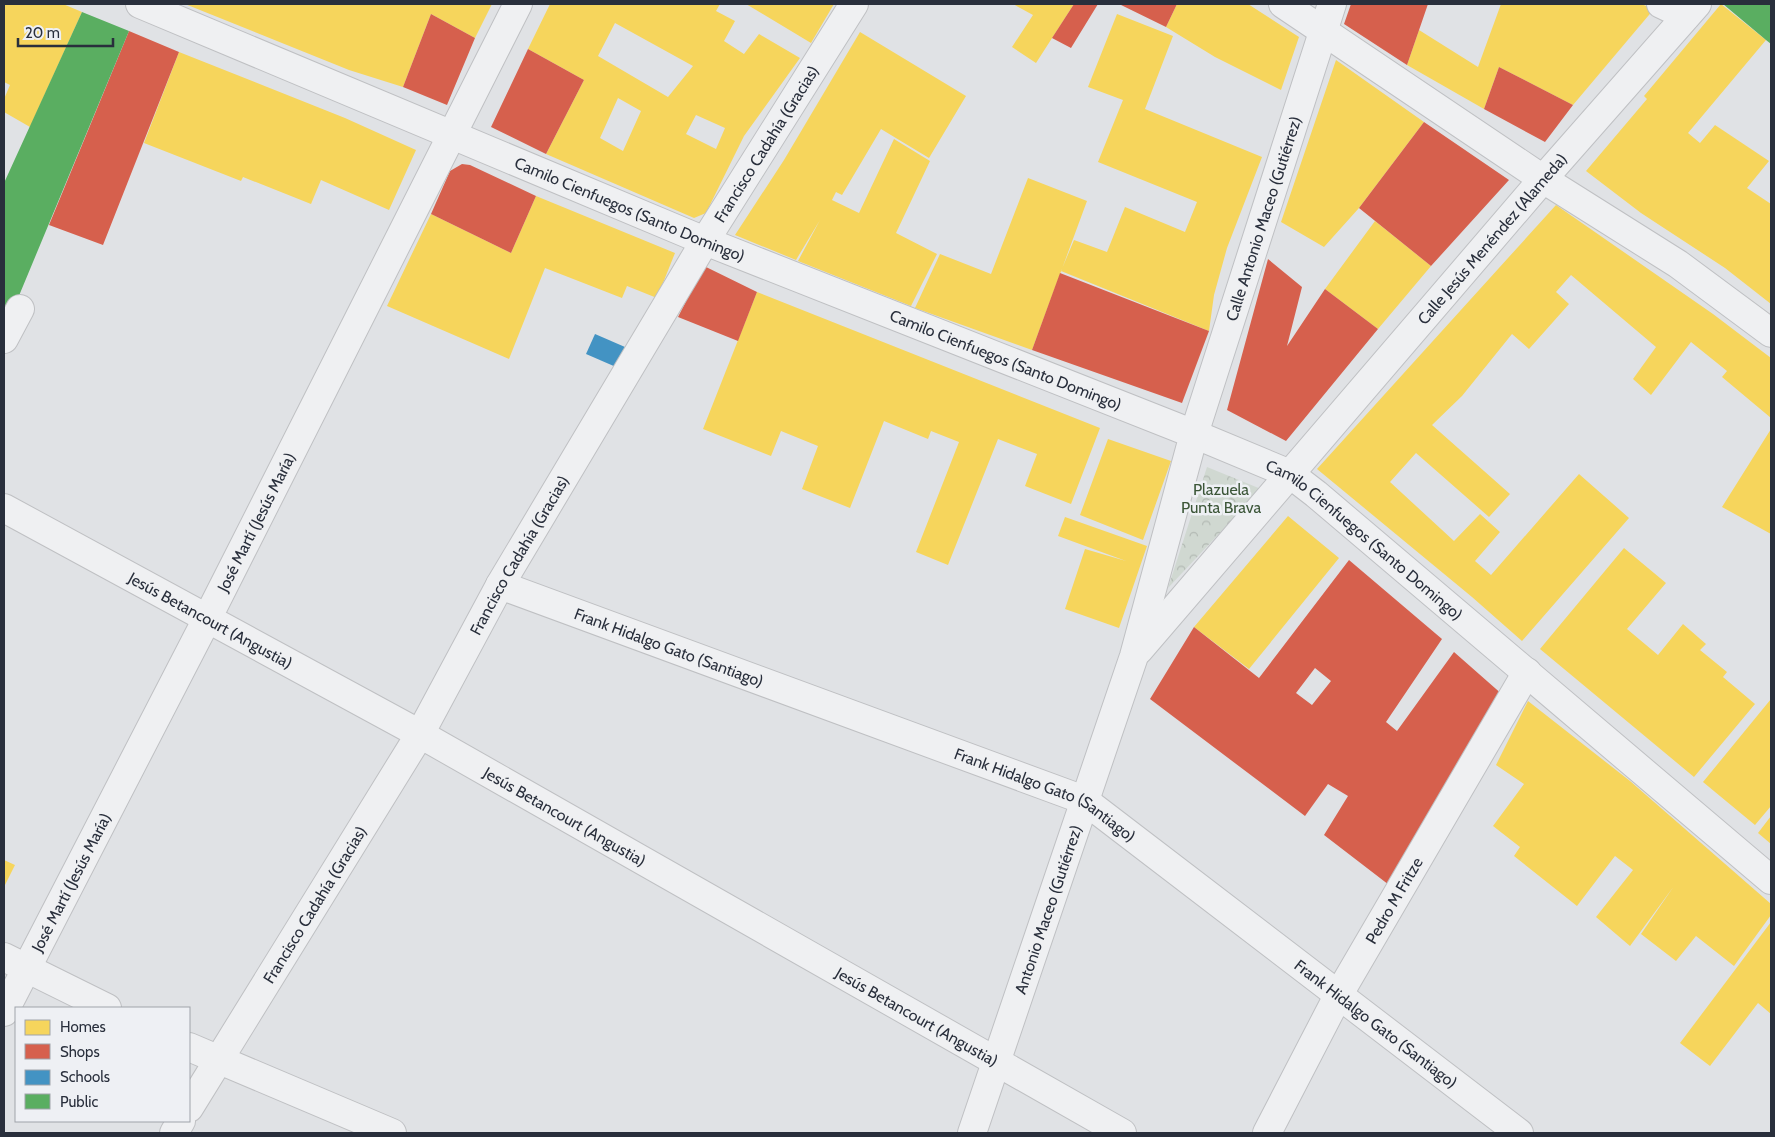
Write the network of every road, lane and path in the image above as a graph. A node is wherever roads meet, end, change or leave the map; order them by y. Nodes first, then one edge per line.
1 (140, 4) edge
2 (518, 4) edge
3 (854, 4) edge
4 (1283, 4) edge
5 (1332, 4) edge
6 (1661, 4) edge
7 (1692, 10) edge
8 (1324, 33) junction
9 (450, 136) junction
10 (1544, 179) junction
11 (705, 241) junction
12 (20, 310) dead end
13 (1771, 333) edge
14 (4, 338) edge
15 (1194, 434) junction
16 (1290, 474) junction
17 (4, 508) edge
18 (500, 585) junction
19 (208, 617) junction
20 (1134, 656) junction
21 (1527, 672) junction
22 (420, 734) junction
23 (1084, 800) junction
24 (1771, 880) edge
25 (14, 963) edge
26 (1339, 994) junction
27 (105, 1007) edge
28 (4, 1012) edge
29 (190, 1047) edge
30 (218, 1061) junction
31 (996, 1062) junction
32 (190, 1106) edge
33 (180, 1122) edge
34 (174, 1133) edge
35 (392, 1133) edge
36 (972, 1133) edge
37 (1122, 1133) edge
38 (1267, 1133) edge
39 (1519, 1133) edge

1 - 9 street, Camilo Cienfuegos (Santo Domingo)
2 - 9 street, José Martí (Jesús María)
3 - 11 street, Francisco Cadahía (Gracias)
4 - 8 street
5 - 8 street, Calle Antonio Maceo (Gutiérrez)
6 - 7 street
7 - 10 street, Calle Jesús Menéndez (Alameda)
8 - 10 street
8 - 15 street, Calle Antonio Maceo (Gutiérrez)
9 - 11 street, Camilo Cienfuegos (Santo Domingo)
9 - 19 street, José Martí (Jesús María)
10 - 13 street
10 - 16 street, Calle Jesús Menéndez (Alameda)
11 - 15 street, Camilo Cienfuegos (Santo Domingo)
11 - 18 street, Francisco Cadahía (Gracias)
12 - 14 street
15 - 16 street, Camilo Cienfuegos (Santo Domingo)
15 - 20 street, Calle Antonio Maceo (Gutiérrez)
16 - 20 street, Calle Jesús Menéndez (Alameda)
16 - 21 street, Camilo Cienfuegos (Santo Domingo)
17 - 19 street, Jesús Betancourt (Angustia)
18 - 22 street, Francisco Cadahía (Gracias)
18 - 23 street, Frank Hidalgo Gato (Santiago)
19 - 22 street, Jesús Betancourt (Angustia)
19 - 25 street, José Martí (Jesús María)
20 - 23 street, Antonio Maceo (Gutiérrez)
21 - 24 street, Camilo Cienfuegos (Santo Domingo)
21 - 26 street, Pedro M Fritze
22 - 30 street, Francisco Cadahía (Gracias)
22 - 31 street, Jesús Betancourt (Angustia)
23 - 26 street, Frank Hidalgo Gato (Santiago)
23 - 31 street, Antonio Maceo (Gutiérrez)
25 - 27 street
25 - 28 street, José Martí (Jesús María)
26 - 38 street, Pedro M Fritze
26 - 39 street, Frank Hidalgo Gato (Santiago)
29 - 30 street
30 - 32 street, Francisco Cadahía (Gracias)
30 - 35 street
31 - 36 street, Antonio Maceo (Gutiérrez)
31 - 37 street, Jesús Betancourt (Angustia)
33 - 34 street

